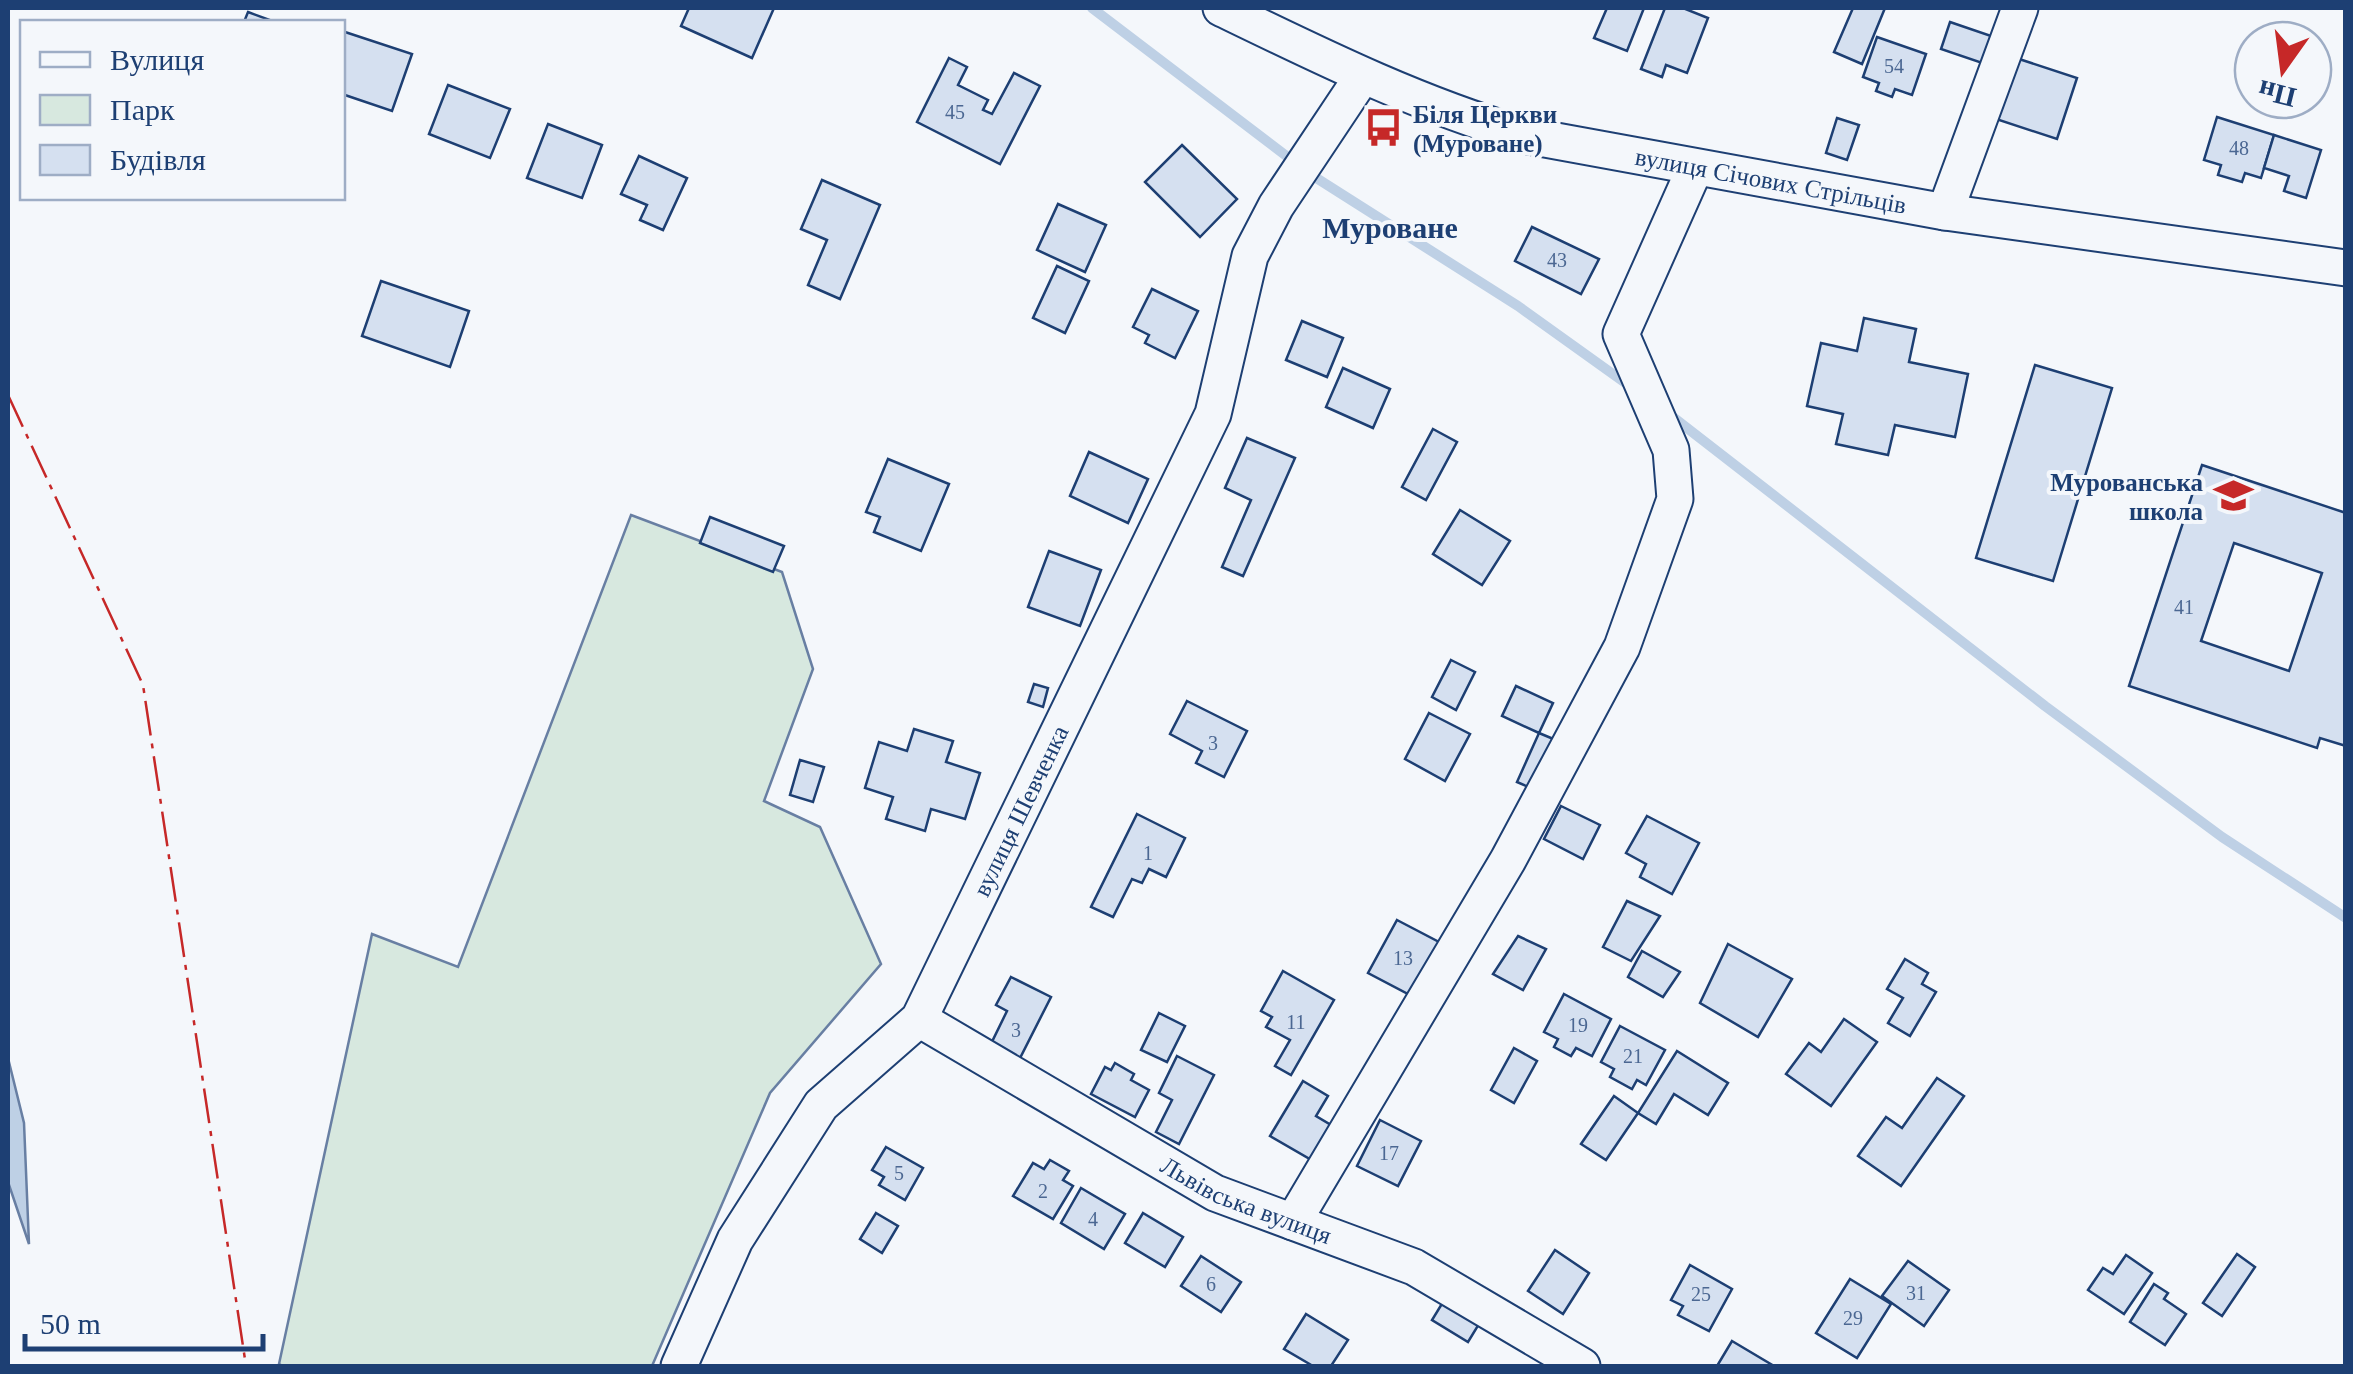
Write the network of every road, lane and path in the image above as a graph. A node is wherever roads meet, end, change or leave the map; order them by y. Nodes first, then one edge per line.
1 (1221, 8) edge
2 (2020, 8) edge
3 (1362, 77) junction
4 (1695, 168) junction
5 (1945, 212) junction
6 (2346, 268) edge
7 (919, 1019) junction
8 (1293, 1222) junction
9 (679, 1366) edge
10 (1582, 1366) edge

1 - 3 street, вулиця Січових Стрільців
2 - 5 street
3 - 4 street, вулиця Січових Стрільців
3 - 7 street, вулиця Шевченка
4 - 5 street, вулиця Січових Стрільців
4 - 8 street
5 - 6 street, вулиця Січових Стрільців
7 - 8 street, Львівська вулиця
7 - 9 street, вулиця Шевченка
8 - 10 street, Львівська вулиця

